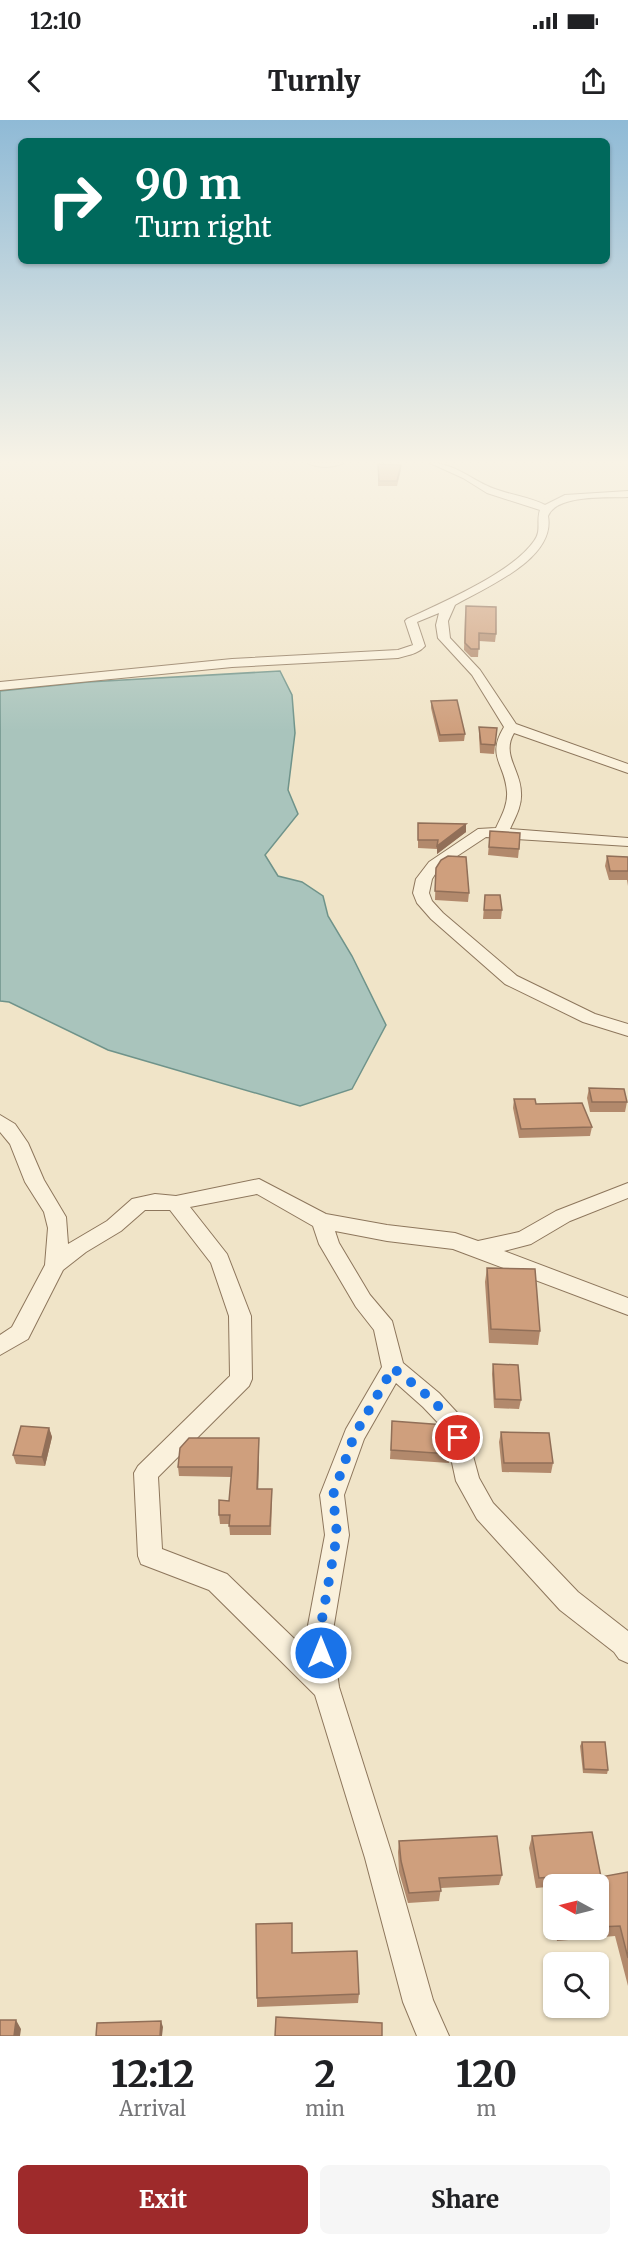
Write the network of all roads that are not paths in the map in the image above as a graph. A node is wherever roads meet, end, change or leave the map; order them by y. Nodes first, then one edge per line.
1 (530, 552) edge
2 (451, 603) junction
3 (0, 686) edge
4 (511, 727) junction
5 (628, 769) edge
6 (501, 833) junction
7 (628, 842) edge
8 (628, 1030) edge
9 (0, 1122) edge
10 (628, 1190) edge
11 (176, 1203) junction
12 (321, 1221) junction
13 (478, 1249) junction
14 (55, 1265) junction
15 (628, 1307) edge
16 (0, 1346) edge
17 (393, 1368) junction
18 (628, 1650) edge
19 (326, 1687) junction
20 (433, 2036) edge

1 - 2 street
2 - 3 street
2 - 4 street
4 - 5 street
4 - 6 street
6 - 7 street
6 - 8 street
9 - 14 street
10 - 13 street
11 - 12 street
11 - 14 street
11 - 19 street
12 - 13 street
12 - 17 street
13 - 15 street
14 - 16 street
17 - 18 street
17 - 19 street
19 - 20 street

